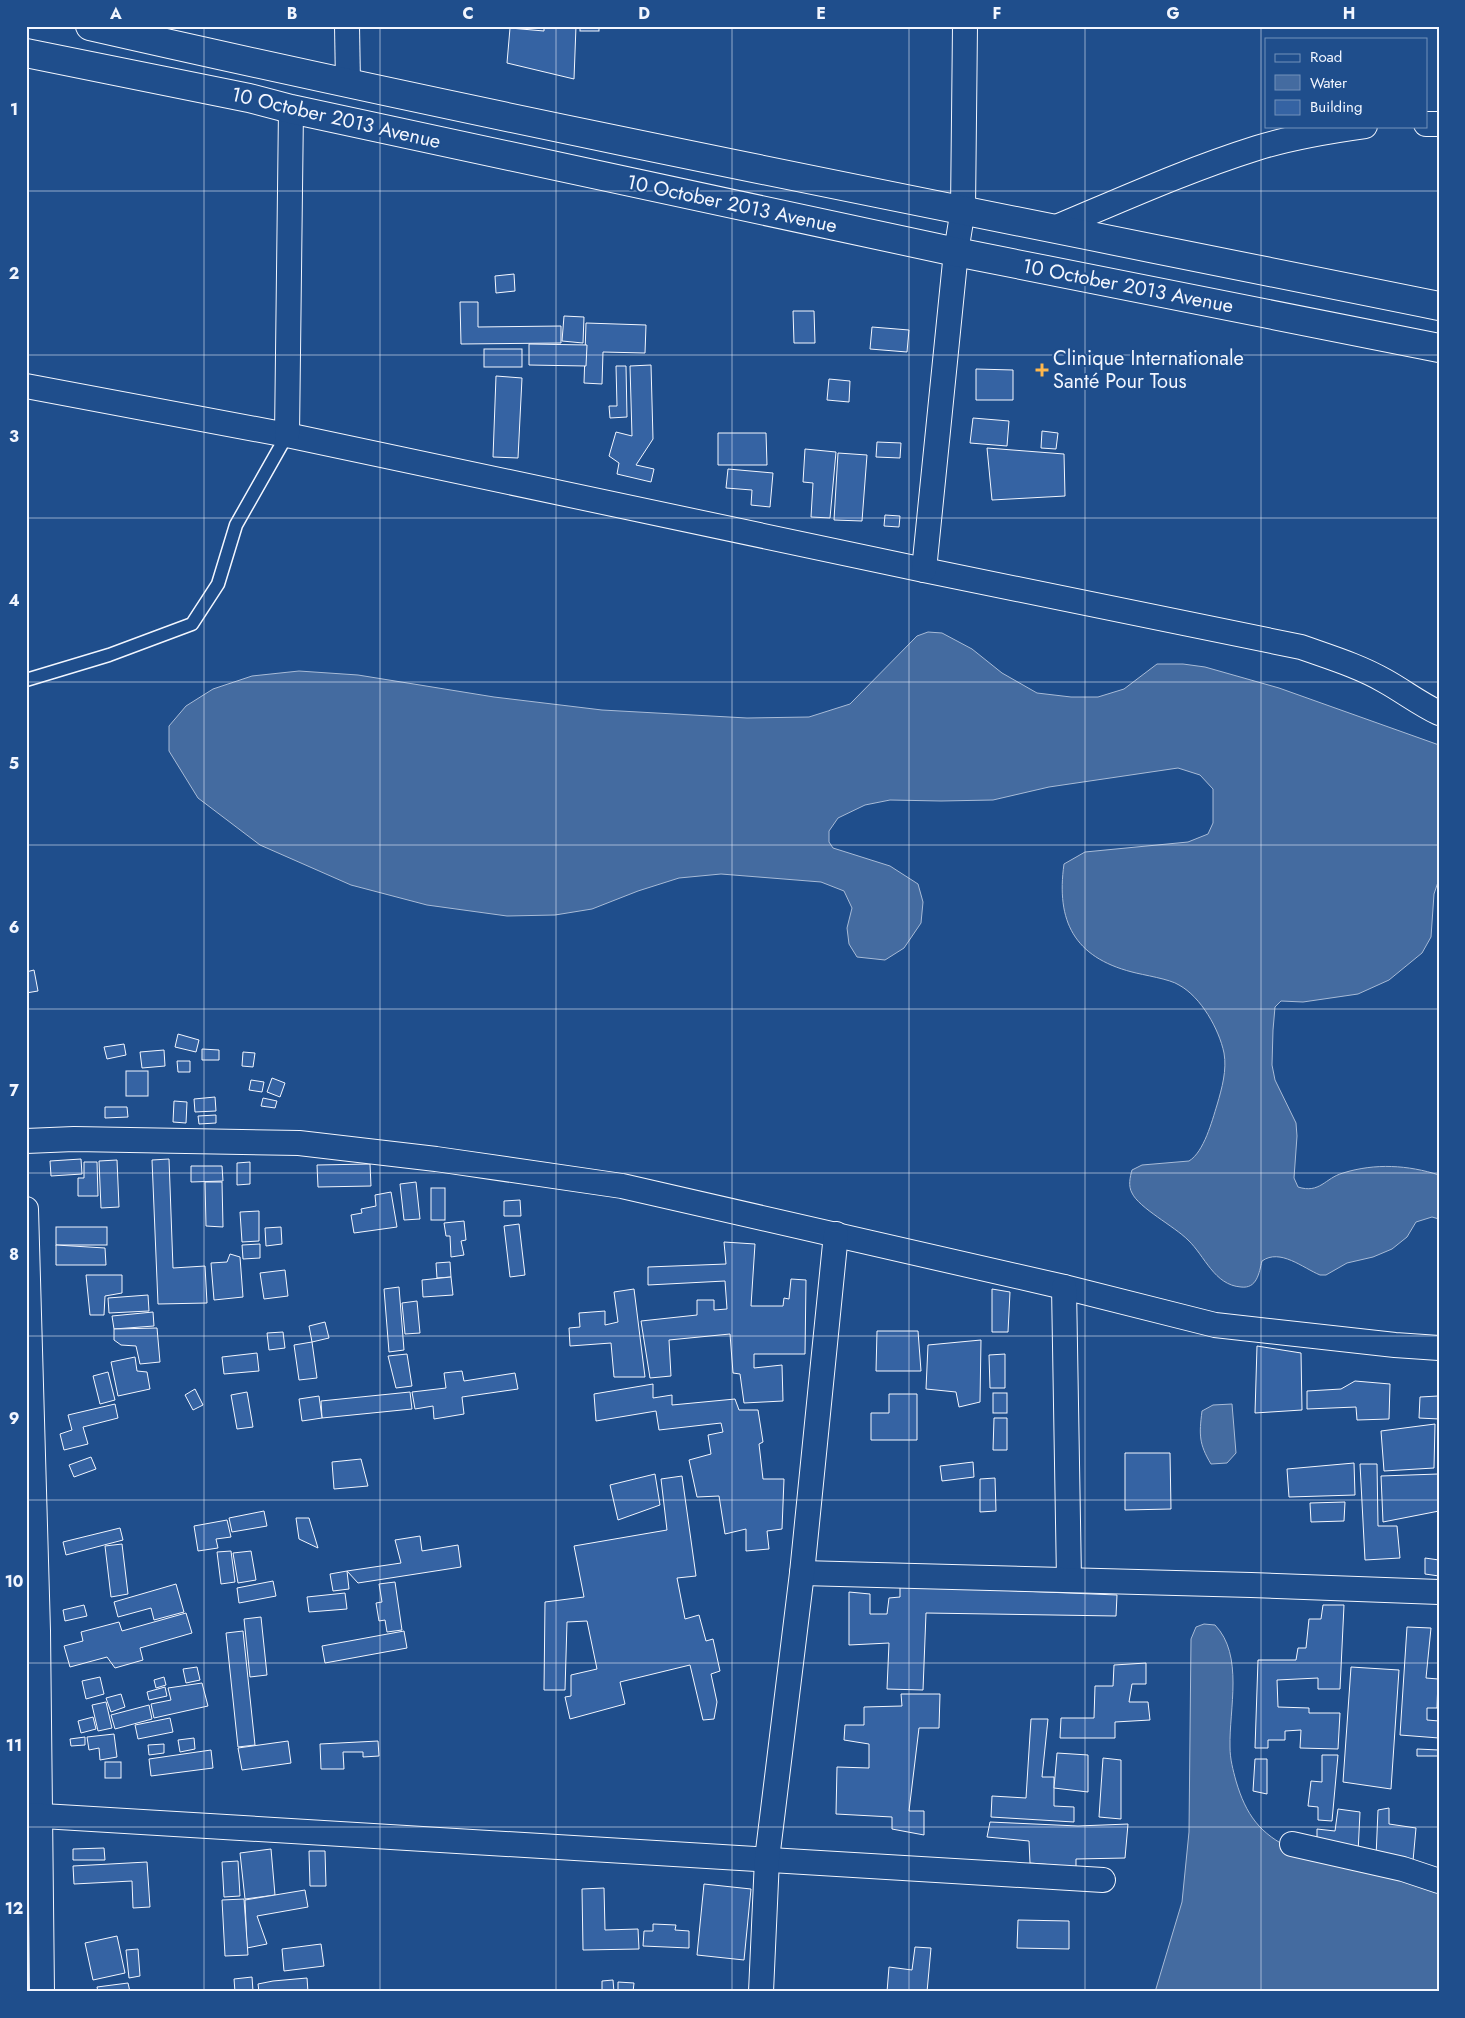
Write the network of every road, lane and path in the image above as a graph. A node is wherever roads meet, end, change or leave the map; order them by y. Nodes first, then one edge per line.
1 (90, 26) edge
2 (347, 26) edge
3 (965, 26) edge
4 (122, 30) edge
5 (26, 53) edge
6 (348, 83) junction
7 (291, 109) junction
8 (1352, 128) edge
9 (963, 209) junction
10 (1054, 228) junction
11 (956, 252) junction
12 (1439, 306) edge
13 (1439, 348) edge
14 (26, 386) edge
15 (287, 435) junction
16 (924, 570) junction
17 (26, 680) edge
18 (1439, 712) edge
19 (26, 1141) edge
20 (26, 1209) edge
21 (836, 1234) junction
22 (1064, 1287) junction
23 (1439, 1348) edge
24 (802, 1573) junction
25 (1069, 1580) junction
26 (1439, 1592) edge
27 (34, 1815) edge
28 (1292, 1844) dead end
29 (767, 1859) junction
30 (1103, 1880) dead end
31 (1439, 1881) edge
32 (37, 1988) edge
33 (762, 1992) edge

1 - 4 highway, 10 October 2013 Avenue
2 - 6 street
3 - 9 street
4 - 6 highway, 10 October 2013 Avenue
5 - 7 highway, 10 October 2013 Avenue
6 - 9 highway, 10 October 2013 Avenue
7 - 11 highway, 10 October 2013 Avenue
7 - 15 street
8 - 10 street
9 - 10 highway, 10 October 2013 Avenue
9 - 11 street
10 - 12 highway, 10 October 2013 Avenue
11 - 13 highway, 10 October 2013 Avenue
11 - 16 street
14 - 15 street
15 - 16 street
15 - 17 lane
16 - 18 street
19 - 21 street
20 - 27 street
21 - 22 street
21 - 24 street
22 - 23 street
22 - 25 street
24 - 25 street
24 - 29 street
25 - 26 street
27 - 29 street
27 - 32 street
28 - 31 street
29 - 30 street
29 - 33 street

